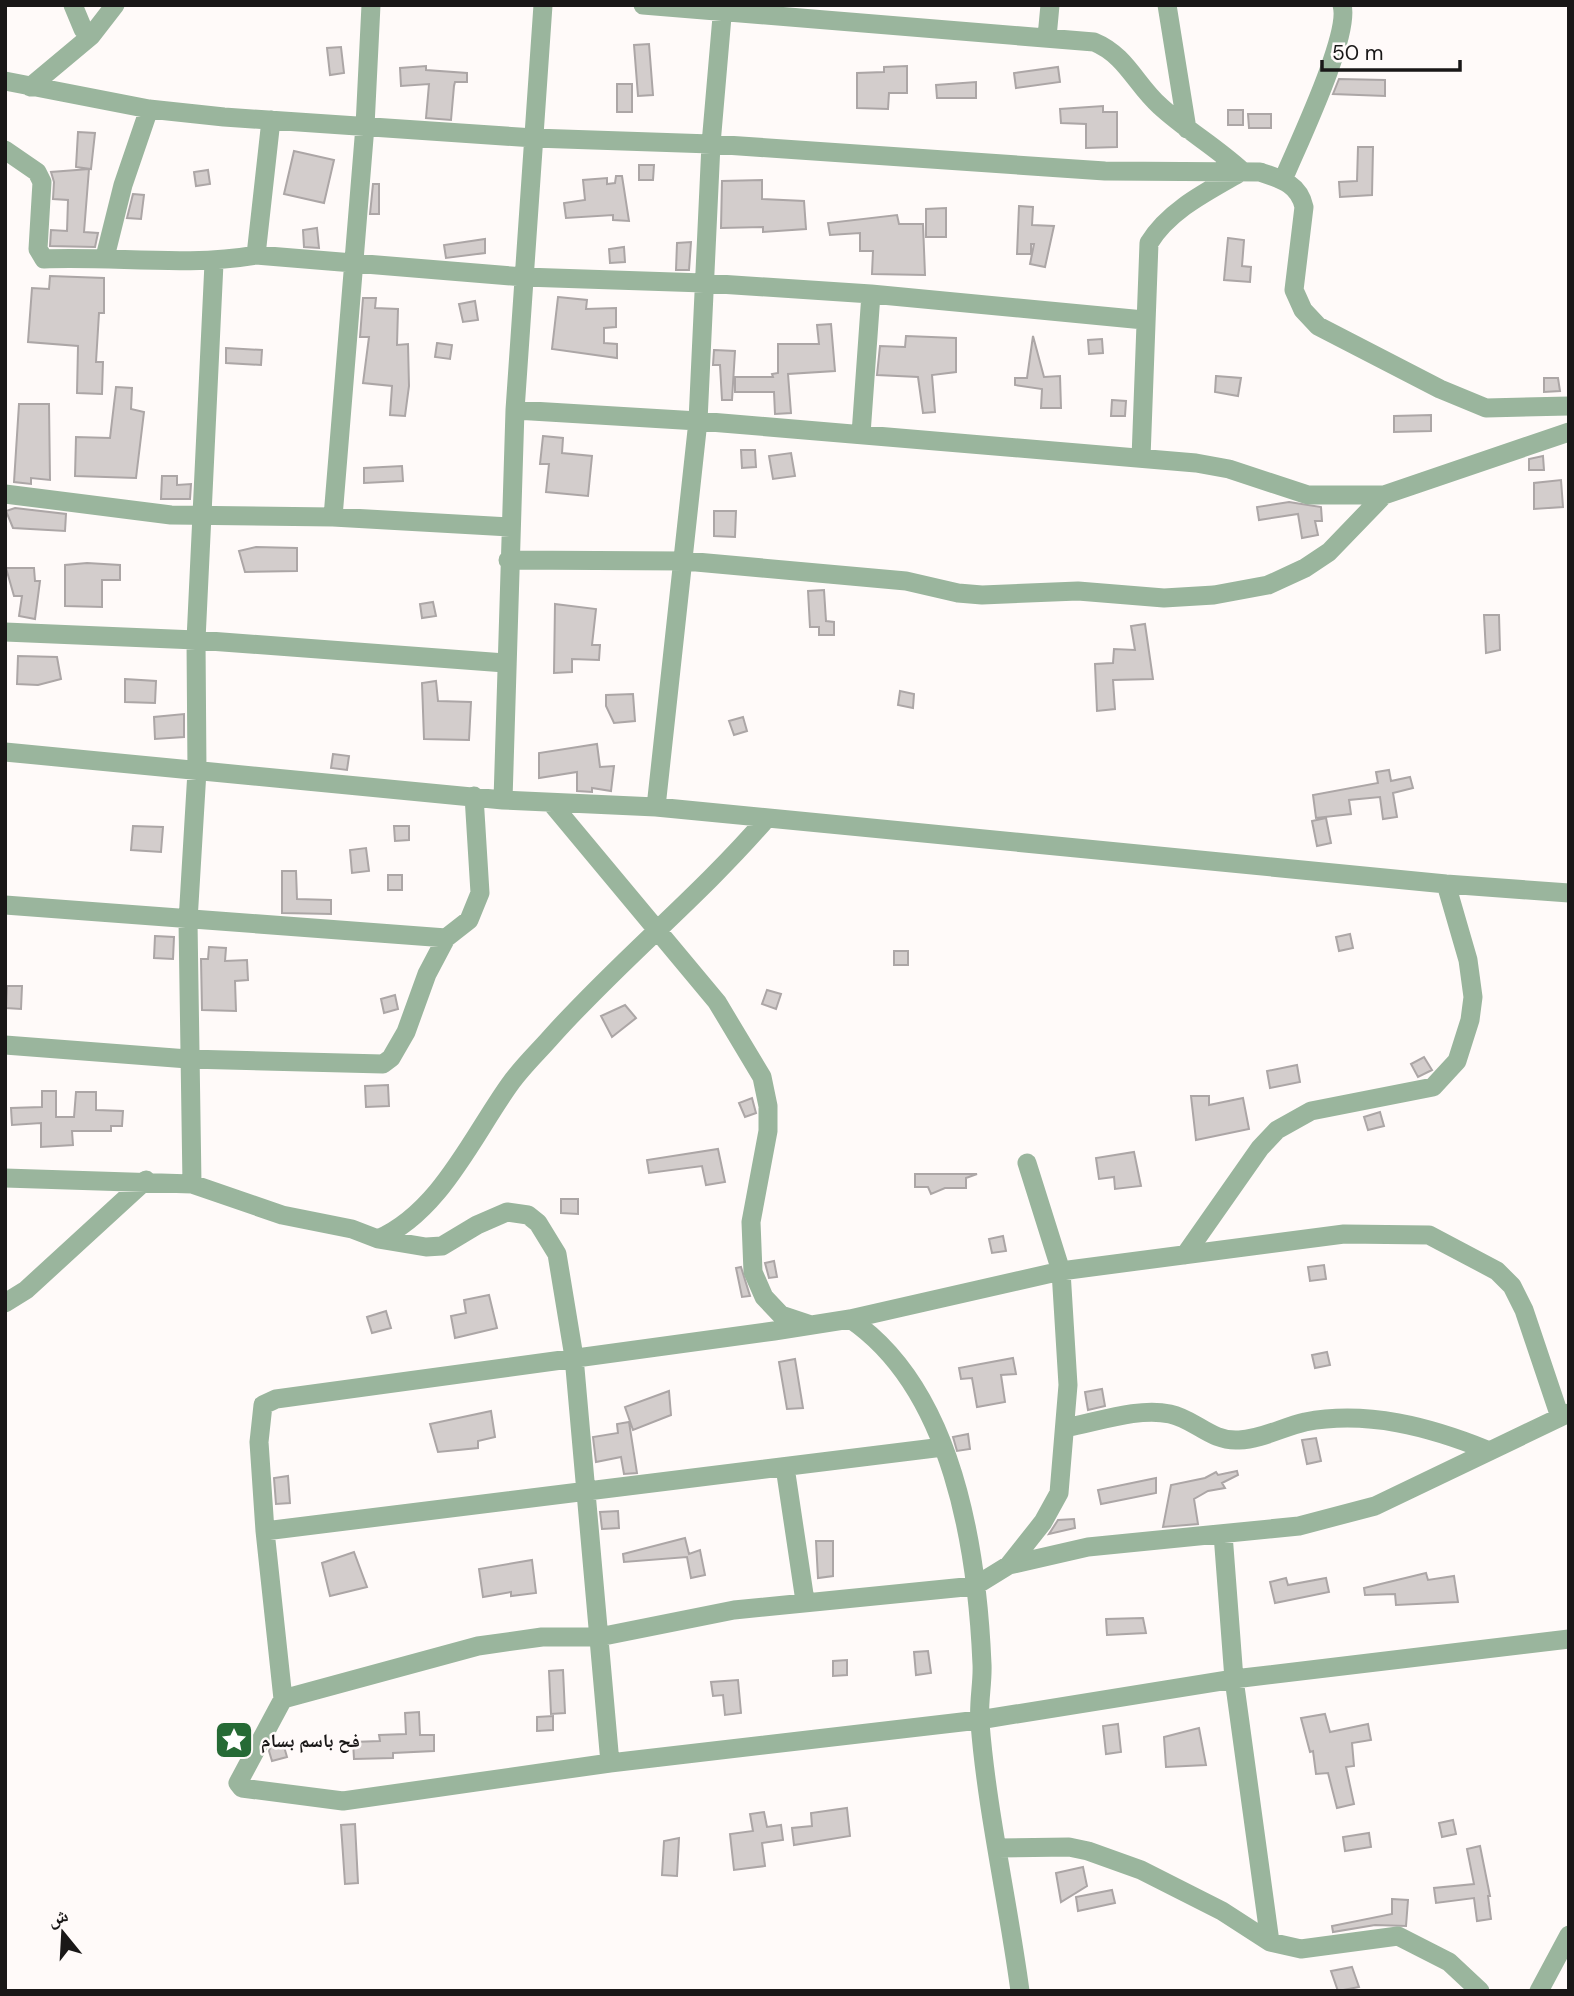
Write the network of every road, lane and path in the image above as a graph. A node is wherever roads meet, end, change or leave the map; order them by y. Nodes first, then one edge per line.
1 (73, 5) edge
2 (115, 5) edge
3 (371, 5) edge
4 (543, 5) edge
5 (642, 5) edge
6 (915, 5) edge
7 (1049, 5) edge
8 (1167, 5) edge
9 (1342, 5) edge
10 (723, 9) edge
11 (913, 25) junction
12 (91, 36) junction
13 (1047, 37) junction
14 (5, 81) edge
15 (30, 88) junction
16 (149, 109) junction
17 (271, 120) junction
18 (365, 126) junction
19 (1187, 129) junction
20 (534, 138) junction
21 (711, 144) junction
22 (5, 150) edge
23 (1242, 171) junction
24 (1283, 180) junction
25 (256, 255) junction
26 (105, 257) junction
27 (214, 263) junction
28 (351, 264) junction
29 (524, 277) junction
30 (704, 283) junction
31 (871, 295) junction
32 (1144, 320) junction
33 (1569, 407) edge
34 (515, 410) junction
35 (698, 421) junction
36 (1569, 432) edge
37 (861, 435) junction
38 (1141, 458) junction
39 (5, 494) edge
40 (1384, 495) junction
41 (201, 517) junction
42 (333, 517) junction
43 (510, 527) junction
44 (508, 560) junction
45 (685, 561) junction
46 (5, 632) edge
47 (196, 640) junction
48 (505, 663) junction
49 (5, 752) edge
50 (197, 771) junction
51 (474, 796) junction
52 (503, 800) junction
53 (552, 804) junction
54 (656, 807) junction
55 (767, 818) junction
56 (1446, 884) junction
57 (1569, 893) edge
58 (5, 905) edge
59 (188, 921) junction
60 (658, 930) junction
61 (446, 938) junction
62 (5, 1045) edge
63 (187, 1059) junction
64 (1027, 1163) dead end
65 (5, 1178) edge
66 (146, 1180) junction
67 (191, 1184) junction
68 (378, 1239) junction
69 (1185, 1255) junction
70 (1061, 1271) junction
71 (5, 1303) edge
72 (850, 1319) junction
73 (810, 1324) junction
74 (574, 1357) junction
75 (1564, 1415) edge
76 (1065, 1428) junction
77 (943, 1447) junction
78 (1487, 1450) junction
79 (785, 1467) junction
80 (587, 1493) junction
81 (265, 1531) junction
82 (1223, 1534) junction
83 (1009, 1565) junction
84 (975, 1586) junction
85 (805, 1601) junction
86 (599, 1637) junction
87 (1569, 1639) edge
88 (1234, 1679) junction
89 (284, 1699) junction
90 (979, 1720) junction
91 (610, 1763) junction
92 (998, 1848) junction
93 (1569, 1935) edge
94 (1270, 1942) junction
95 (1020, 1991) edge
96 (1480, 1991) edge
97 (1539, 1991) edge

1 - 12 street
2 - 12 street
3 - 18 street
4 - 20 street
5 - 10 street
6 - 11 street
7 - 13 street
8 - 19 street
9 - 24 street
10 - 11 street
10 - 21 street
11 - 13 street
12 - 15 street
13 - 19 street
14 - 15 street
15 - 16 street
16 - 17 street
16 - 26 street
17 - 18 street
17 - 25 street
18 - 20 street
18 - 28 street
19 - 23 street
20 - 21 street
20 - 29 street
21 - 23 street
21 - 30 street
22 - 26 street
23 - 24 street
23 - 32 street
24 - 33 street
25 - 27 street
25 - 28 street
26 - 27 street
27 - 41 street
28 - 29 street
28 - 42 street
29 - 30 street
29 - 34 street
30 - 31 street
30 - 35 street
31 - 32 street
31 - 37 street
32 - 38 street
34 - 35 street
34 - 43 street
35 - 37 street
35 - 45 street
36 - 40 street
37 - 38 street
38 - 40 street
39 - 41 street
40 - 45 street
41 - 42 street
41 - 47 street
42 - 43 street
43 - 44 street
44 - 45 street
44 - 48 street
45 - 54 street
46 - 47 street
47 - 48 street
47 - 50 street
48 - 52 street
49 - 50 street
50 - 51 street
50 - 59 street
51 - 52 street
51 - 61 street
52 - 53 street
53 - 54 street
53 - 60 street
54 - 55 street
55 - 56 street
55 - 60 street
56 - 57 street
56 - 69 street
58 - 59 street
59 - 61 street
59 - 63 street
60 - 68 street
60 - 73 street
61 - 63 street
62 - 63 street
63 - 67 street
64 - 70 street
65 - 66 street
66 - 67 street
66 - 71 street
67 - 68 street
68 - 74 street
69 - 70 street
69 - 75 street
70 - 72 street
70 - 76 street
72 - 73 street
72 - 77 street
73 - 74 street
74 - 80 street
74 - 81 street
75 - 78 street
76 - 78 street
76 - 83 street
77 - 79 street
77 - 84 street
78 - 82 street
79 - 80 street
79 - 85 street
80 - 81 street
80 - 86 street
81 - 89 street
82 - 83 street
82 - 88 street
83 - 84 street
84 - 85 street
84 - 90 street
85 - 86 street
86 - 89 street
86 - 91 street
87 - 88 street
88 - 90 street
88 - 94 street
89 - 91 street
90 - 91 street
90 - 92 street
92 - 94 street
92 - 95 street
93 - 97 street
94 - 96 street

